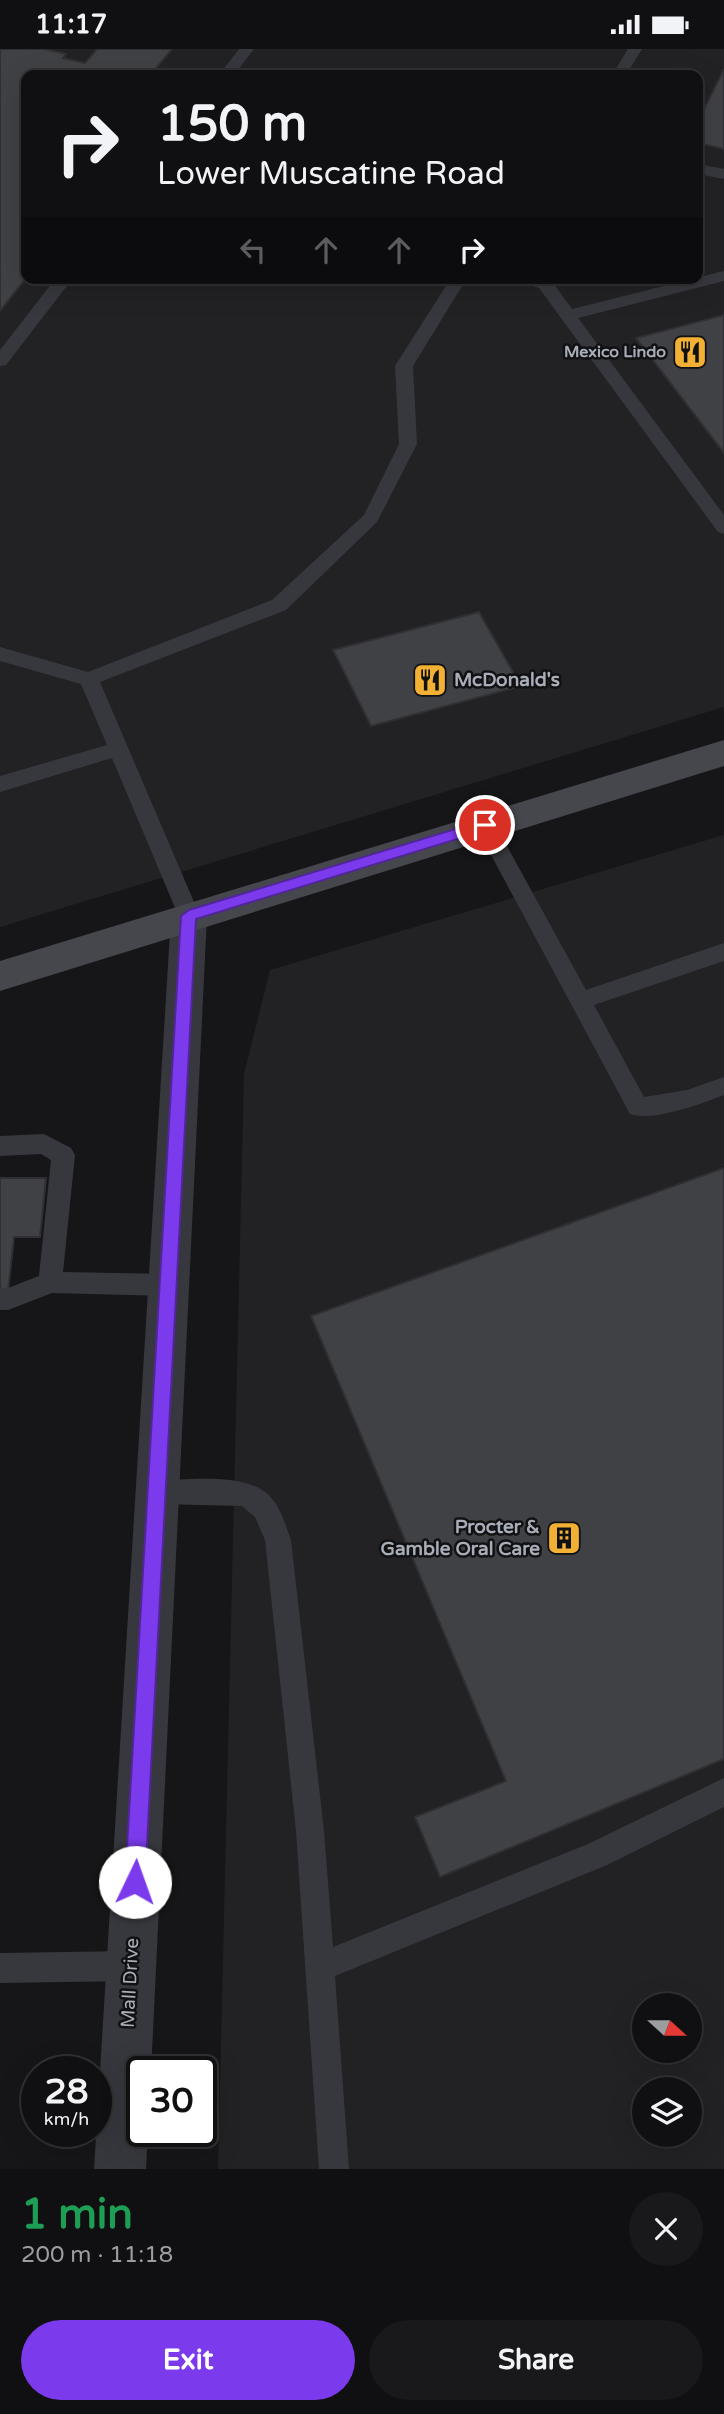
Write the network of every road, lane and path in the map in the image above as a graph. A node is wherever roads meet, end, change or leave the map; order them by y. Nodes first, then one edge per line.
1 (247, 49) edge
2 (617, 49) edge
3 (634, 51) edge
4 (230, 70) edge
5 (622, 70) edge
6 (703, 170) edge
7 (724, 174) edge
8 (724, 276) edge
9 (703, 281) edge
10 (60, 284) edge
11 (455, 284) edge
12 (545, 284) edge
13 (692, 284) edge
14 (568, 315) junction
15 (0, 361) edge
16 (724, 528) edge
17 (0, 654) edge
18 (89, 680) junction
19 (118, 749) junction
20 (724, 753) edge
21 (0, 783) edge
22 (485, 825) junction
23 (189, 916) junction
24 (724, 952) edge
25 (0, 975) edge
26 (580, 1001) junction
27 (724, 1086) edge
28 (0, 1146) edge
29 (52, 1282) junction
30 (169, 1285) junction
31 (0, 1299) edge
32 (158, 1492) junction
33 (724, 1792) edge
34 (131, 1966) junction
35 (320, 1967) junction
36 (0, 1968) edge
37 (120, 2169) edge
38 (334, 2169) edge

1 - 4 lane
2 - 3 lane
3 - 5 lane
6 - 7 lane
8 - 9 lane
10 - 15 lane
11 - 18 lane
12 - 14 lane
13 - 14 lane
14 - 16 lane
17 - 18 lane
18 - 19 lane
19 - 21 lane
19 - 23 lane
20 - 22 main road
22 - 23 main road
22 - 26 lane
23 - 25 main road
23 - 30 street, Mall Drive
24 - 26 lane
26 - 27 lane
28 - 29 lane
29 - 30 lane
29 - 31 lane
30 - 32 street, Mall Drive
32 - 34 street, Mall Drive
32 - 35 lane
33 - 35 lane
34 - 36 lane
34 - 37 street, Mall Drive
35 - 38 lane

